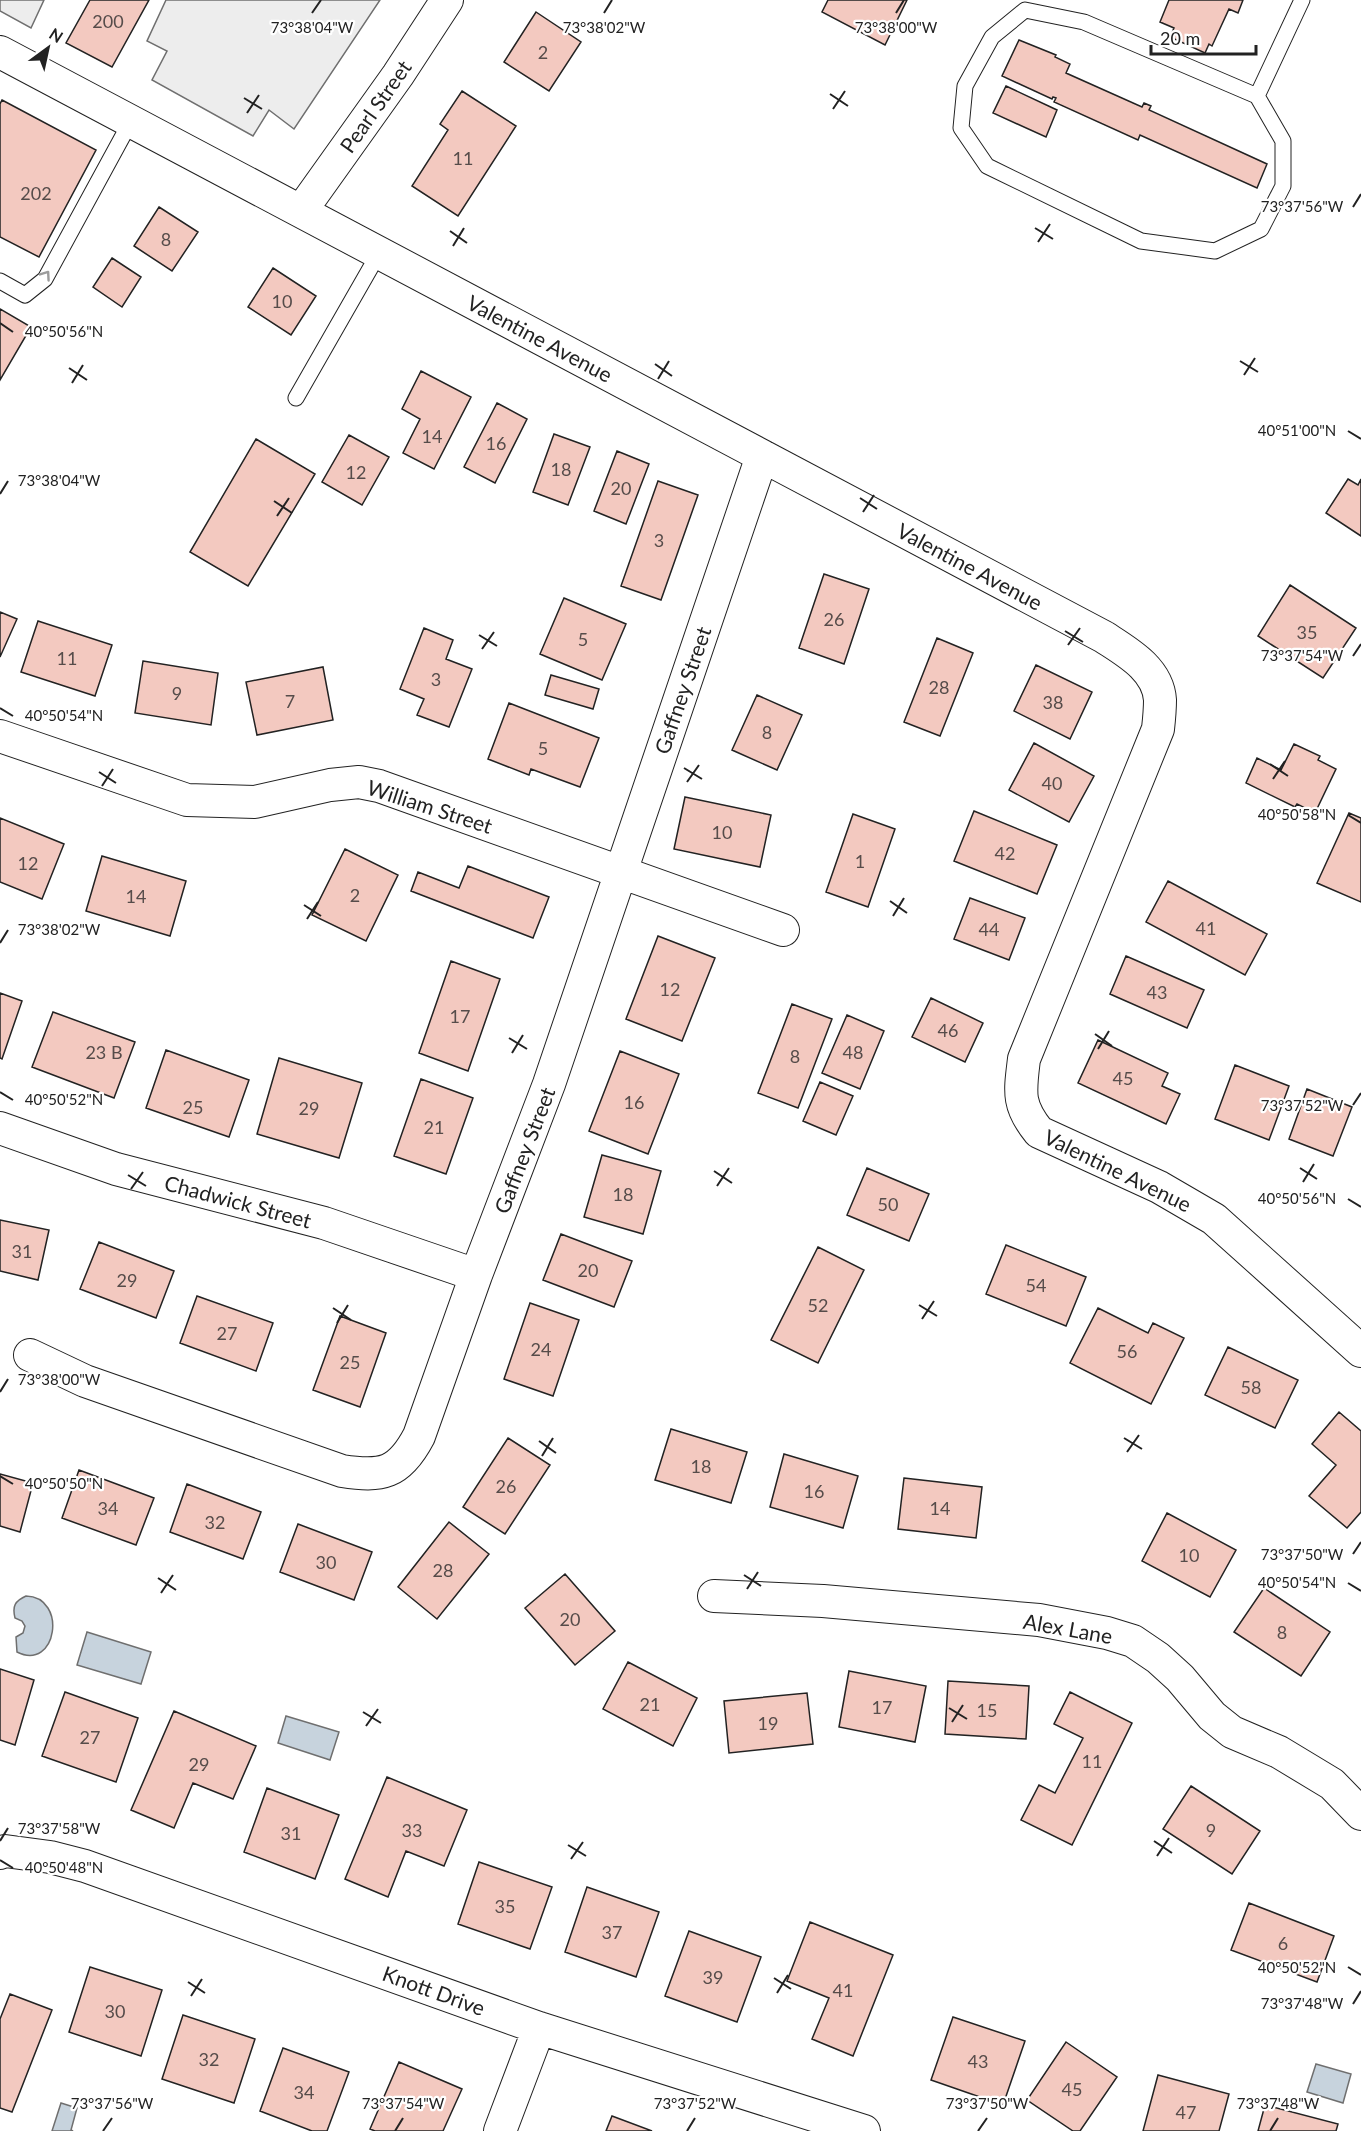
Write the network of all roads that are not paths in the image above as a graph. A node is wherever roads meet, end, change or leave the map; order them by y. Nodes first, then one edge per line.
1 (447, 0) edge
2 (1302, 0) edge
3 (0, 52) edge
4 (1257, 96) junction
5 (131, 121) junction
6 (301, 211) junction
7 (379, 253) junction
8 (0, 280) edge
9 (296, 398) dead end
10 (762, 456) junction
11 (0, 736) edge
12 (620, 872) junction
13 (783, 930) dead end
14 (0, 1128) edge
15 (476, 1275) junction
16 (1361, 1351) edge
17 (30, 1355) dead end
18 (714, 1596) dead end
19 (1361, 1814) edge
20 (2, 1851) edge
21 (539, 2028) junction
22 (500, 2131) edge
23 (864, 2131) edge

1 - 6 street, Pearl Street
2 - 4 lane
3 - 5 street, Valentine Avenue
4 - 4 lane
5 - 6 street, Valentine Avenue
8 -> 5 lane
6 - 7 street, Valentine Avenue
7 - 9 lane
7 - 10 street, Valentine Avenue
10 - 12 street, Gaffney Street
10 - 16 street, Valentine Avenue
11 - 12 street, William Street
12 - 13 street, William Street
12 - 15 street, Gaffney Street
14 - 15 street, Chadwick Street
15 - 17 street, Gaffney Street
18 - 19 street, Alex Lane
20 - 21 street, Knott Drive
21 - 22 street
21 - 23 street, Knott Drive

